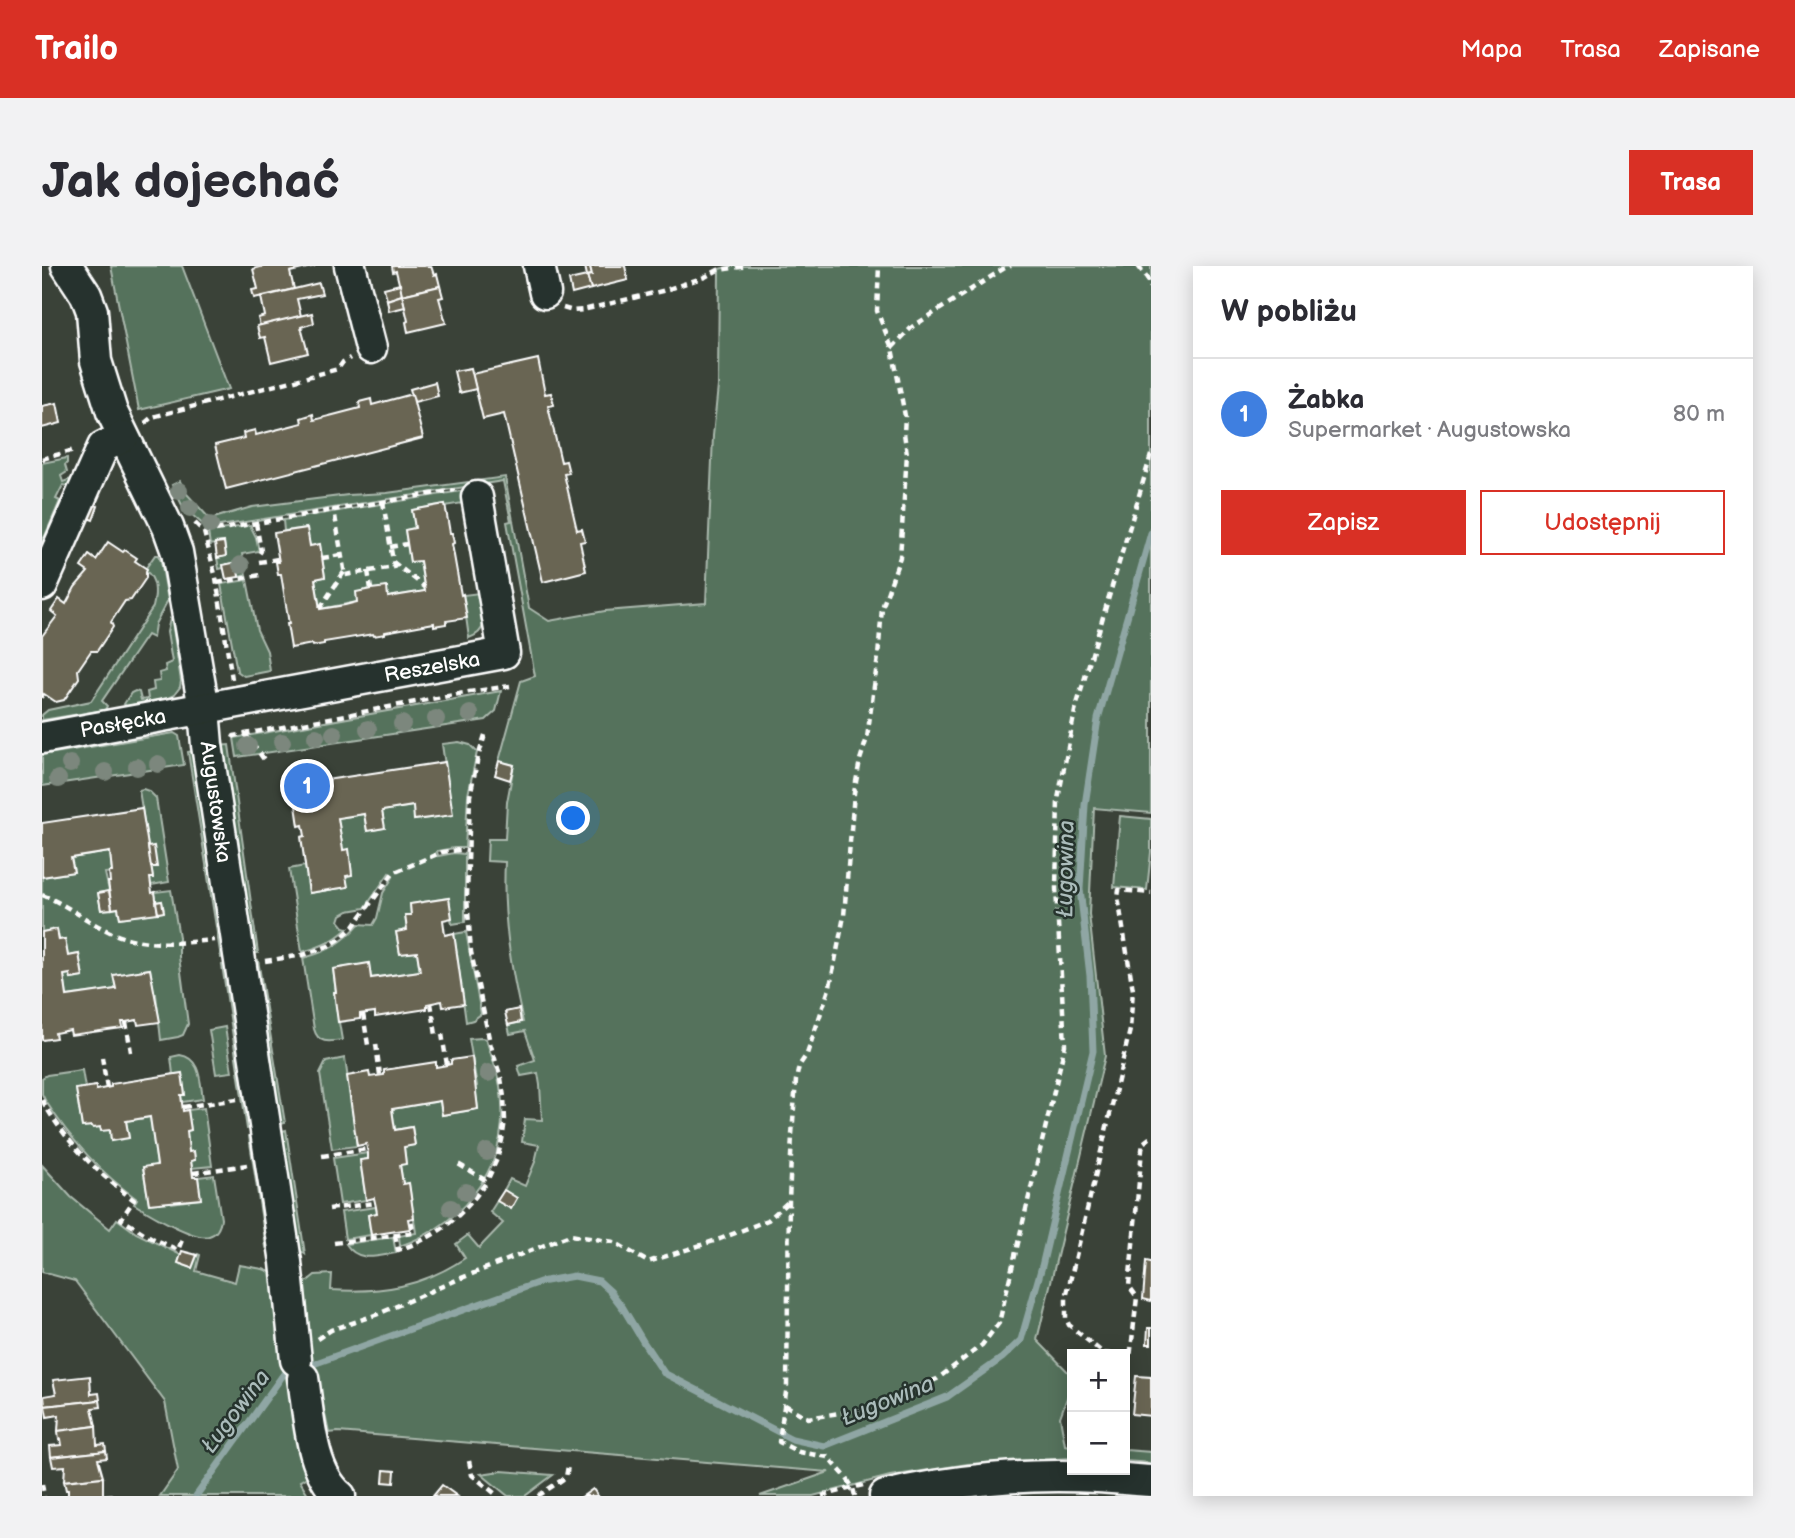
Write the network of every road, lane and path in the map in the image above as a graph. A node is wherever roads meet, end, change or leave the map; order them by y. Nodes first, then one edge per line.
1 (67, 266) edge
2 (350, 266) edge
3 (748, 266) edge
4 (879, 266) edge
5 (1011, 266) edge
6 (1138, 266) edge
7 (542, 280) edge
8 (1151, 288) edge
9 (371, 348) dead end
10 (892, 348) junction
11 (338, 369) dead end
12 (131, 433) junction
13 (1151, 455) edge
14 (471, 493) joint
15 (383, 502) junction
16 (334, 510) junction
17 (256, 523) junction
18 (407, 544) dead end
19 (390, 547) junction
20 (341, 555) junction
21 (322, 558) dead end
22 (278, 559) dead end
23 (393, 562) junction
24 (344, 571) junction
25 (368, 571) junction
26 (261, 575) dead end
27 (217, 583) junction
28 (42, 585) edge
29 (425, 587) dead end
30 (371, 589) dead end
31 (320, 608) dead end
32 (233, 682) dead end
33 (510, 686) dead end
34 (204, 709) junction
35 (485, 735) dead end
36 (42, 738) edge
37 (266, 762) dead end
38 (468, 851) junction
39 (1151, 893) edge
40 (42, 894) edge
41 (215, 940) dead end
42 (262, 962) dead end
43 (431, 1003) dead end
44 (363, 1014) dead end
45 (126, 1022) dead end
46 (376, 1044) dead end
47 (368, 1045) dead end
48 (131, 1052) dead end
49 (102, 1057) dead end
50 (447, 1065) dead end
51 (380, 1075) dead end
52 (107, 1088) dead end
53 (239, 1098) dead end
54 (42, 1100) edge
55 (183, 1107) dead end
56 (1151, 1137) edge
57 (367, 1149) dead end
58 (322, 1156) dead end
59 (458, 1164) dead end
60 (249, 1165) dead end
61 (193, 1173) dead end
62 (487, 1181) junction
63 (789, 1200) junction
64 (375, 1203) dead end
65 (329, 1209) dead end
66 (411, 1218) dead end
67 (395, 1235) junction
68 (182, 1240) dead end
69 (334, 1242) dead end
70 (1098, 1349) edge
71 (1130, 1358) edge
72 (298, 1364) junction
73 (785, 1405) junction
74 (469, 1461) dead end
75 (568, 1466) dead end
76 (1151, 1481) edge
77 (42, 1484) edge
78 (1091, 1486) edge
79 (44, 1496) edge
80 (340, 1496) edge
81 (498, 1496) edge
82 (538, 1496) edge
83 (855, 1496) edge
84 (885, 1496) edge

1 - 12 street, Augustowska
2 - 9 street
3 - 7 path
4 - 10 path
5 - 10 path
6 - 8 path
10 - 63 path
11 - 12 path
12 - 28 street
12 - 34 street, Augustowska
13 - 73 path
14 - 15 path
14 - 34 street, Reszelska
15 - 16 path
15 - 19 path
16 - 17 path
16 - 20 path
17 - 22 path
17 - 27 path
18 - 19 path
19 - 23 path
20 - 21 path
20 - 24 path
23 - 25 path
23 - 29 path
24 - 25 path
24 - 31 path
25 - 30 path
26 - 27 path
27 - 32 path
33 - 37 path
34 - 36 street, Pasłęcka
34 - 72 street, Augustowska
35 - 38 path
38 - 42 path
38 - 62 path
39 - 70 path
40 - 41 path
43 - 50 path
44 - 47 path
45 - 48 path
46 - 51 path
49 - 52 path
53 - 55 path
54 - 68 path
56 - 71 path
57 - 58 path
59 - 62 path
60 - 61 path
62 - 67 path
63 - 72 path
63 - 73 path
64 - 65 path
66 - 67 path
67 - 69 path
72 - 80 street, Augustowska
73 - 83 path
74 - 81 path
75 - 82 path
76 - 78 street
77 - 79 path
78 - 84 street

